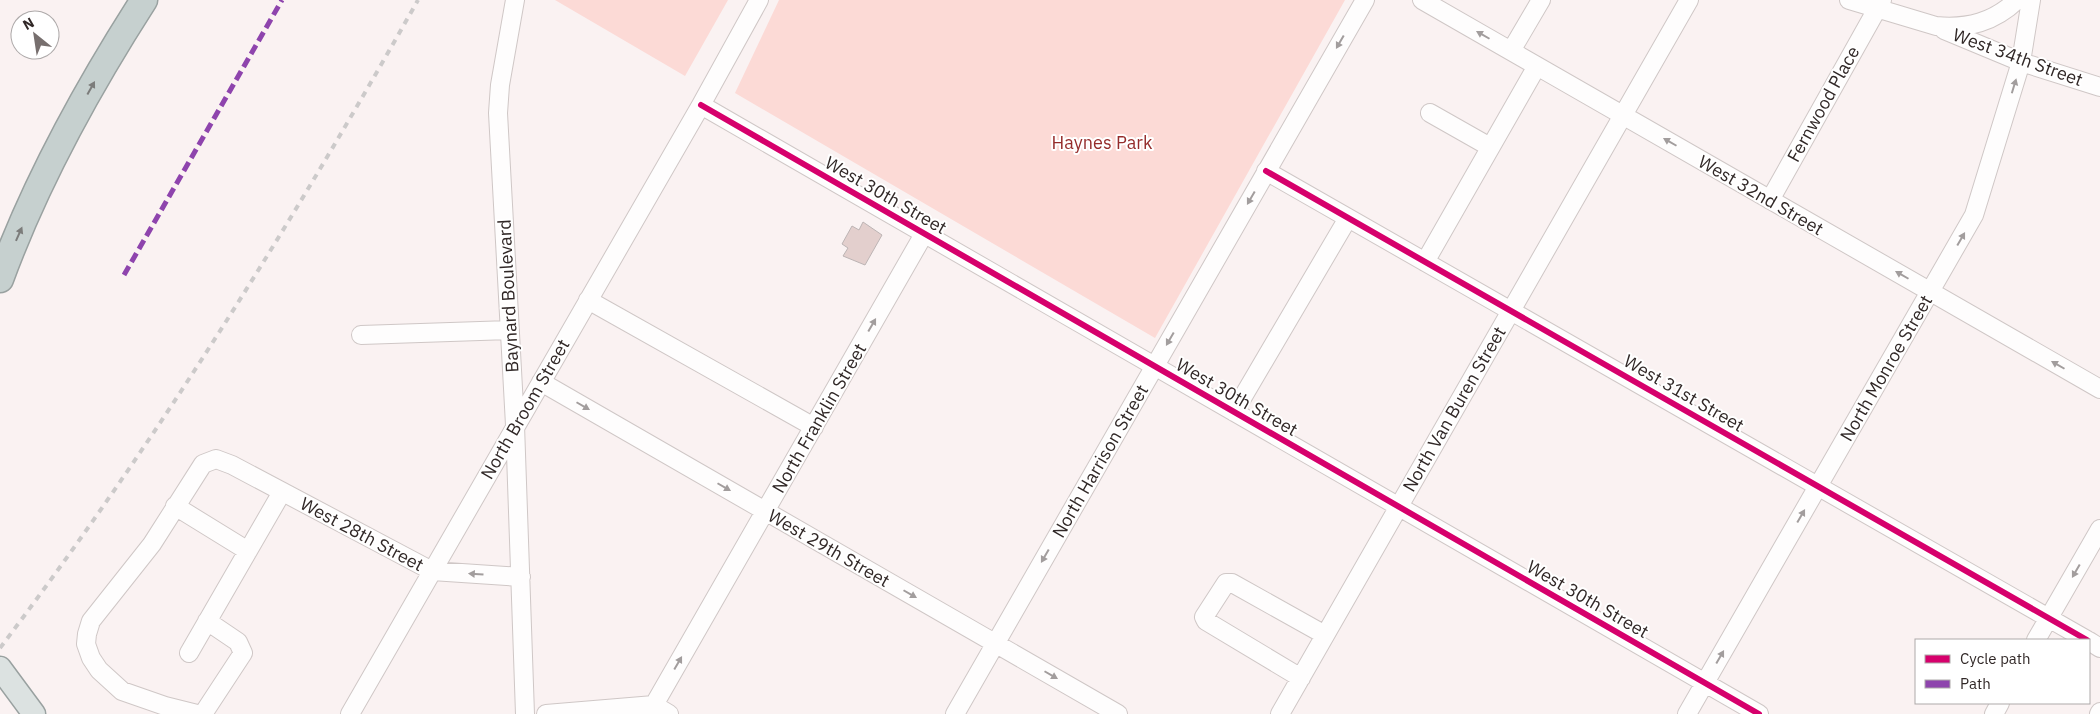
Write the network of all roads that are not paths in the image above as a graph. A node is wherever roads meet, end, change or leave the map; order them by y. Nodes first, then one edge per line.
1 (144, 0) edge
2 (515, 0) edge
3 (759, 0) edge
4 (1365, 0) edge
5 (1422, 0) edge
6 (1542, 0) edge
7 (1689, 0) edge
8 (1849, 0) edge
9 (2017, 0) edge
10 (2031, 0) edge
11 (1880, 4) edge
12 (1936, 26) junction
13 (1511, 51) junction
14 (2021, 62) junction
15 (1537, 66) junction
16 (2100, 87) edge
17 (701, 105) junction
18 (1430, 113) dead end
19 (1623, 115) junction
20 (1490, 147) junction
21 (1266, 172) junction
22 (1770, 200) junction
23 (1348, 218) junction
24 (924, 234) junction
25 (1425, 262) junction
26 (0, 279) edge
27 (1930, 292) junction
28 (588, 300) junction
29 (1510, 311) junction
30 (510, 330) junction
31 (361, 335) dead end
32 (1154, 366) junction
33 (541, 382) junction
34 (2100, 390) edge
35 (1234, 412) junction
36 (515, 425) junction
37 (814, 427) junction
38 (1818, 486) junction
39 (282, 492) junction
40 (175, 506) junction
41 (1398, 506) junction
42 (766, 511) junction
43 (2100, 529) edge
44 (248, 550) junction
45 (432, 570) junction
46 (520, 578) junction
47 (2049, 618) junction
48 (207, 621) junction
49 (1325, 636) junction
50 (2037, 639) edge
51 (2085, 639) edge
52 (995, 643) junction
53 (188, 653) dead end
54 (0, 668) edge
55 (1301, 678) junction
56 (1705, 683) junction
57 (0, 693) edge
58 (654, 705) junction
59 (15, 714) edge
60 (34, 714) edge
61 (196, 714) edge
62 (204, 714) edge
63 (350, 714) edge
64 (525, 714) edge
65 (546, 714) edge
66 (670, 714) edge
67 (955, 714) edge
68 (1118, 714) edge
69 (1280, 714) edge
70 (1687, 714) edge
71 (1759, 714) edge

26 -> 1 highway
2 - 30 street, Baynard Boulevard
3 - 17 street, North Broom Street
4 -> 21 street, North Harrison Street
13 -> 5 street, West 32nd Street
6 - 13 street
7 - 19 street, North Van Buren Street
8 - 11 street, West 34th Street
9 - 12 street, West 34th Street
10 - 14 street, North Monroe Street
11 - 12 street, West 34th Street
11 - 22 street, Fernwood Place
12 - 14 street, West 34th Street
13 - 15 street, West 32nd Street
14 - 16 street, West 34th Street
27 -> 14 street, North Monroe Street
15 - 19 street, West 32nd Street
15 - 20 street
17 - 24 street, West 30th Street
17 - 28 street, North Broom Street
18 - 20 street
22 -> 19 street, West 32nd Street
19 - 29 street, North Van Buren Street
20 - 25 street
21 - 23 street, West 31st Street
21 -> 32 street, North Harrison Street
27 -> 22 street, West 32nd Street
23 - 25 street, West 31st Street
23 - 35 street
24 - 32 street, West 30th Street
37 -> 24 street, North Franklin Street
25 - 29 street, West 31st Street
34 -> 27 street, West 32nd Street
27 - 38 street, North Monroe Street
28 - 33 street, North Broom Street
28 - 37 street
29 - 38 street, West 31st Street
29 - 41 street, North Van Buren Street
30 - 31 street
30 - 36 street, Baynard Boulevard
32 - 35 street, West 30th Street
32 -> 52 street, North Harrison Street
33 - 36 street, North Broom Street
33 -> 42 street, West 29th Street
35 - 41 street, West 30th Street
36 - 45 street, North Broom Street
36 - 46 street, Baynard Boulevard
37 - 42 street, North Franklin Street
38 - 47 street, West 31st Street
56 -> 38 street, North Monroe Street
39 - 40 street, West 28th Street
39 - 44 street
39 - 45 street, West 28th Street
40 - 44 street
40 - 61 street, West 28th Street
41 - 49 street, North Van Buren Street
41 - 56 street, West 30th Street
42 -> 52 street, West 29th Street
58 -> 42 street, North Franklin Street
43 -> 47 street
44 - 48 street
46 -> 45 street, West 28th Street
45 - 63 street, North Broom Street
46 - 64 street, Baynard Boulevard
47 - 50 street
47 - 51 street, West 31st Street
48 - 53 street
48 - 62 street
49 - 55 street, North Van Buren Street
49 - 55 street
52 - 67 street, North Harrison Street
52 -> 68 street, West 29th Street
54 - 60 main road
55 - 69 street, North Van Buren Street
56 - 70 street, North Monroe Street
56 - 71 street, West 30th Street
57 - 59 main road
58 - 65 street
58 - 66 street

